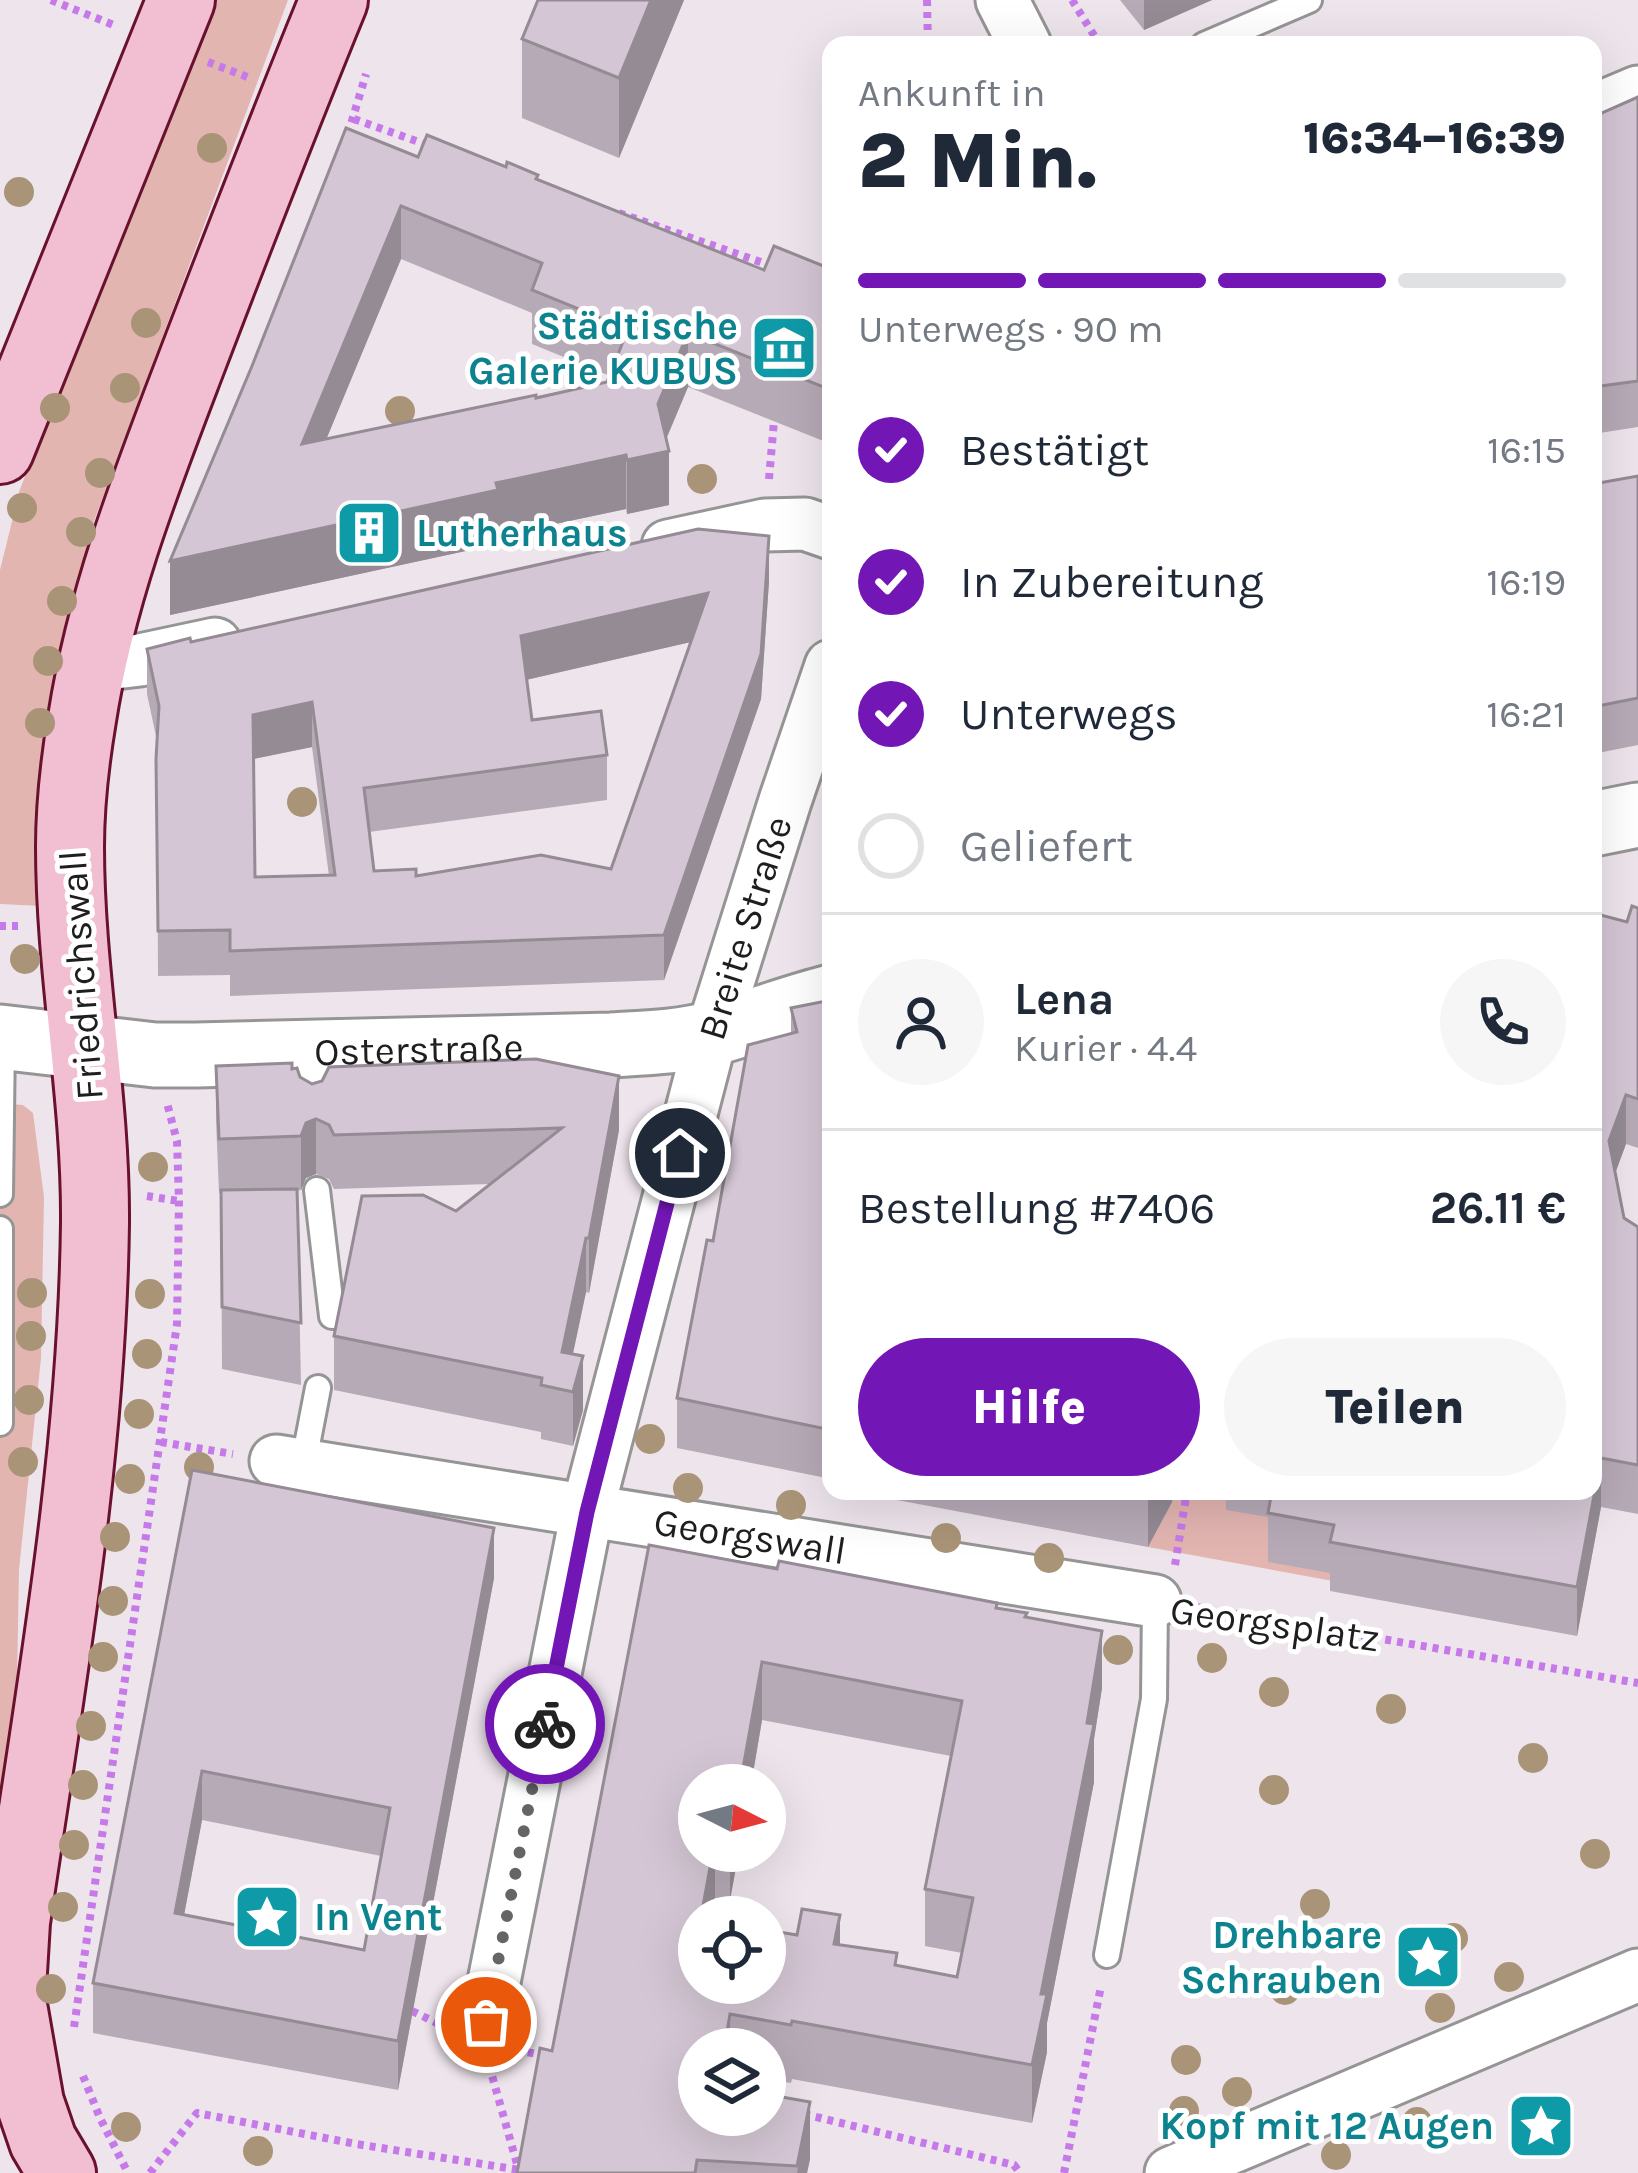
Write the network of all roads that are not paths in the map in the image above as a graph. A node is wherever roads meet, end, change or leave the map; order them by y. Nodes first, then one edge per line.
1 (334, 0) edge
2 (1002, 0) edge
3 (1309, 0) edge
4 (192, 30) edge
5 (1020, 36) edge
6 (1225, 36) edge
7 (1638, 92) edge
8 (1602, 107) edge
9 (0, 450) edge
10 (822, 530) edge
11 (634, 554) edge
12 (251, 636) edge
13 (90, 667) junction
14 (822, 692) edge
15 (1638, 815) edge
16 (1602, 822) edge
17 (822, 999) edge
18 (712, 1034) junction
19 (1, 1037) edge
20 (86, 1046) junction
21 (317, 1190) dead end
22 (0, 1194) edge
23 (0, 1228) edge
24 (332, 1316) edge
25 (318, 1388) dead end
26 (0, 1423) edge
27 (290, 1463) joint
28 (587, 1512) junction
29 (1155, 1600) joint
30 (1106, 1955) road end
31 (1638, 1975) edge
32 (12, 1989) junction
33 (486, 2022) road end
34 (0, 2063) edge
35 (62, 2173) edge
36 (1171, 2173) edge

1 - 13 main road, Friedrichswall
2 - 5 street
3 - 6 lane
4 - 9 main road
7 - 8 street
10 - 11 street
12 - 13 street
13 - 20 main road, Friedrichswall
14 - 18 street, Breite Straße
15 - 16 street
17 - 18 street, Osterstraße
18 - 20 street, Osterstraße
18 - 28 street, Breite Straße
19 - 20 street, Osterstraße
19 - 22 lane
20 - 32 main road, Friedrichswall
21 - 24 lane
23 - 26 lane
25 - 27 lane
27 - 28 street, Georgswall
28 - 29 street, Georgswall
28 - 33 street, Breite Straße
29 - 30 lane, Georgsplatz
31 - 36 street
32 - 34 main road
32 - 35 main road

